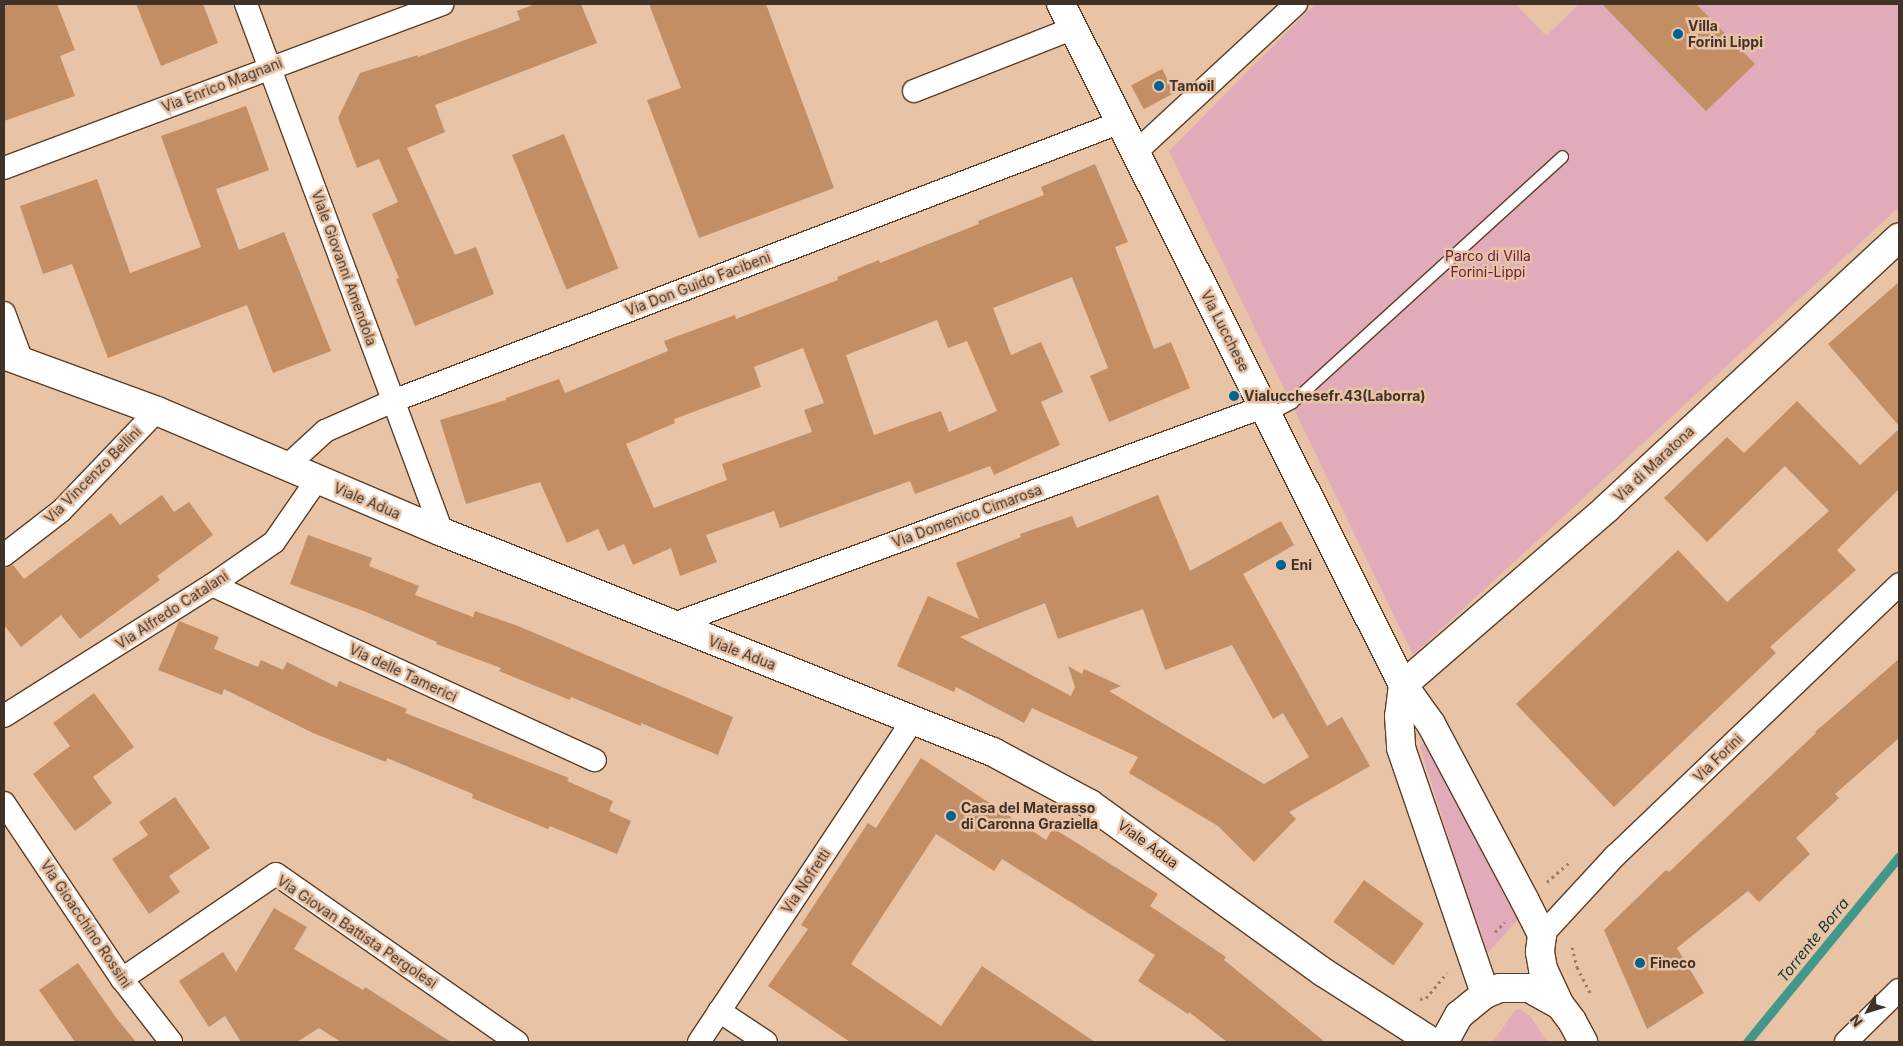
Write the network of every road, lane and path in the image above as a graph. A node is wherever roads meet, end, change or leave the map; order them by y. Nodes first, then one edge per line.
1 (246, 4) edge
2 (442, 4) edge
3 (1061, 4) edge
4 (1296, 4) edge
5 (1074, 28) junction
6 (269, 67) junction
7 (914, 91) dead end
8 (1121, 122) junction
9 (1136, 152) junction
10 (1562, 156) dead end
11 (4, 168) edge
12 (1899, 238) edge
13 (4, 313) edge
14 (13, 358) edge
15 (393, 401) junction
16 (157, 411) junction
17 (1265, 411) junction
18 (287, 466) junction
19 (318, 480) junction
20 (442, 532) junction
21 (4, 555) edge
22 (212, 585) junction
23 (1899, 585) edge
24 (671, 625) junction
25 (1403, 685) junction
26 (4, 716) edge
27 (914, 720) junction
28 (595, 760) dead end
29 (4, 803) edge
30 (1574, 859) dead end
31 (1526, 901) junction
32 (1542, 935) junction
33 (1570, 941) dead end
34 (1473, 956) junction
35 (122, 979) junction
36 (1899, 990) edge
37 (1485, 994) junction
38 (1594, 1000) dead end
39 (1412, 1001) dead end
40 (1560, 1005) junction
41 (719, 1011) junction
42 (171, 1042) edge
43 (517, 1042) edge
44 (699, 1042) edge
45 (766, 1042) edge
46 (1432, 1042) edge
47 (1444, 1042) edge
48 (1583, 1042) edge
49 (1846, 1042) edge

1 - 6 street, Viale Giovanni Amendola
2 - 6 street, Via Enrico Magnani
3 - 5 main road, Via Lucchese
4 - 9 street
5 - 7 street
5 - 8 main road, Via Lucchese
6 - 11 street, Via Enrico Magnani
6 - 15 street, Viale Giovanni Amendola
8 - 9 main road, Via Lucchese
8 - 15 street, Via Don Guido Facibeni
9 - 17 main road, Via Lucchese
10 - 17 lane
12 - 25 main road, Via di Maratona
13 - 14 street
14 - 16 main road, Viale Adua
15 - 18 street, Via Don Guido Facibeni
15 - 20 street, Viale Giovanni Amendola
16 - 18 main road, Viale Adua
16 - 21 street, Via Vincenzo Bellini
17 - 24 street, Via Domenico Cimarosa
17 - 25 main road, Via Lucchese
18 - 19 main road, Viale Adua
19 - 20 main road, Viale Adua
19 - 22 street, Via Alfredo Catalani
20 - 24 main road, Viale Adua
22 - 26 street, Via Alfredo Catalani
22 - 28 street, Via delle Tamerici
23 - 32 street, Via Forini
24 - 27 main road, Viale Adua
25 - 31 main road, Via Lucchese
25 - 34 main road
27 - 41 street, Via Nofretti
27 - 46 main road, Viale Adua
29 - 35 street, Via Gioacchino Rossini
30 - 31 path
31 - 32 main road, Via Lucchese
31 - 34 path
32 - 40 main road
33 - 38 path
34 - 37 main road
34 - 39 path
35 - 42 street, Via Gioacchino Rossini
35 - 43 street, Via Giovan Battista Pergolesi
36 - 49 street
37 - 40 main road
37 - 47 main road
40 - 48 main road
41 - 44 street, Via Nofretti
41 - 45 street

